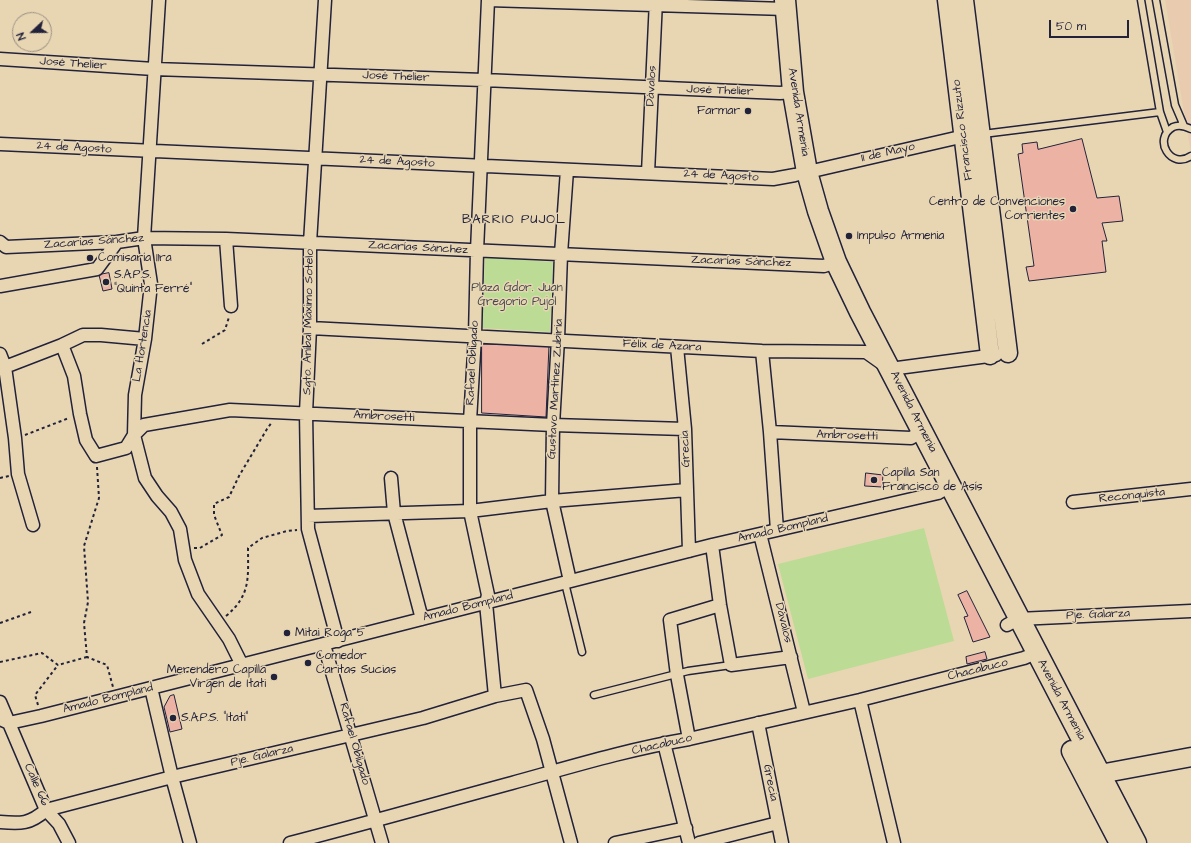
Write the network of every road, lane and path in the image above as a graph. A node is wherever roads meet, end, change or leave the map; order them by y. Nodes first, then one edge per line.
1 (159, 0) edge
2 (324, 0) edge
3 (488, 0) edge
4 (947, 0) edge
5 (964, 0) edge
6 (1141, 0) edge
7 (1156, 0) edge
8 (569, 1) edge
9 (656, 3) edge
10 (779, 4) edge
11 (0, 59) edge
12 (154, 69) junction
13 (321, 74) junction
14 (484, 80) junction
15 (652, 89) junction
16 (786, 93) junction
17 (1160, 112) junction
18 (1184, 126) junction
19 (1191, 129) edge
20 (1167, 132) junction
21 (973, 135) junction
22 (0, 144) edge
23 (149, 151) junction
24 (1191, 156) edge
25 (315, 159) junction
26 (481, 166) junction
27 (567, 170) junction
28 (648, 173) junction
29 (801, 174) junction
30 (144, 238) junction
31 (226, 239) junction
32 (0, 242) edge
33 (117, 242) junction
34 (310, 243) junction
35 (477, 251) junction
36 (561, 254) junction
37 (830, 264) junction
38 (0, 286) edge
39 (231, 306) joint
40 (310, 328) junction
41 (475, 336) junction
42 (145, 339) junction
43 (558, 340) junction
44 (202, 344) dead end
45 (62, 345) junction
46 (677, 347) junction
47 (762, 351) junction
48 (866, 352) junction
49 (1008, 353) joint
50 (0, 354) edge
51 (990, 355) junction
52 (5, 367) junction
53 (890, 369) junction
54 (281, 412) junction
55 (306, 413) junction
56 (80, 414) junction
57 (470, 421) junction
58 (553, 424) junction
59 (686, 429) junction
60 (770, 432) junction
61 (134, 435) junction
62 (917, 435) junction
63 (15, 438) junction
64 (96, 456) junction
65 (391, 478) dead end
66 (944, 489) junction
67 (1191, 489) edge
68 (687, 490) junction
69 (552, 502) junction
70 (1073, 502) dead end
71 (470, 511) junction
72 (394, 513) junction
73 (308, 516) junction
74 (33, 525) dead end
75 (308, 529) junction
76 (777, 530) junction
77 (760, 534) junction
78 (712, 545) junction
79 (183, 547) junction
80 (689, 551) junction
81 (568, 582) junction
82 (486, 603) junction
83 (720, 604) junction
84 (31, 612) dead end
85 (1191, 612) edge
86 (422, 619) junction
87 (1013, 622) junction
88 (0, 623) edge
89 (218, 623) junction
90 (338, 641) junction
91 (324, 645) junction
92 (582, 652) dead end
93 (1030, 656) junction
94 (88, 657) junction
95 (791, 657) junction
96 (0, 662) edge
97 (58, 665) junction
98 (242, 665) junction
99 (731, 665) junction
100 (677, 675) junction
101 (151, 688) junction
102 (594, 694) dead end
103 (116, 696) junction
104 (495, 696) junction
105 (860, 700) junction
106 (0, 702) edge
107 (804, 712) junction
108 (41, 716) junction
109 (4, 721) edge
110 (758, 723) junction
111 (351, 735) junction
112 (689, 739) junction
113 (664, 743) junction
114 (1191, 757) edge
115 (551, 772) junction
116 (172, 777) junction
117 (1093, 777) junction
118 (46, 810) junction
119 (376, 821) junction
120 (0, 822) edge
121 (778, 823) junction
122 (686, 828) junction
123 (69, 843) edge
124 (190, 843) edge
125 (290, 843) edge
126 (382, 843) edge
127 (571, 843) edge
128 (615, 843) edge
129 (689, 843) edge
130 (699, 843) edge
131 (782, 843) edge
132 (894, 843) edge
133 (1120, 843) edge
134 (1136, 843) edge

1 - 12 street, La Hortencia
2 - 13 street, Sgto. Aníbal Máximo Sotelo
3 - 8 street
3 - 14 street, Rafael Obligado
4 - 21 street, Francisco Rizzuto
5 - 21 street, Francisco Rizzuto
6 - 17 lane
7 - 18 lane
8 - 9 street
9 - 10 street
9 - 15 street, Dávalos
10 - 16 main road, Avenida Armenia
11 - 12 street, José Thelier
12 - 13 street, José Thelier
12 - 23 street, La Hortencia
13 - 14 street, José Thelier
13 - 25 street, Sgto. Aníbal Máximo Sotelo
14 - 15 street, José Thelier
14 - 26 street, Rafael Obligado
15 - 16 street, José Thelier
15 - 28 street, Dávalos
16 - 29 main road, Avenida Armenia
17 - 20 lane
17 - 21 lane
18 - 19 lane
18 - 20 lane
20 - 24 lane
21 - 29 street, 11 de Mayo
21 - 49 street, Francisco Rizzuto
21 - 51 street, Francisco Rizzuto
22 - 23 street, 24 de Agosto
23 - 25 street, 24 de Agosto
23 - 30 street, La Hortencia
25 - 26 street, 24 de Agosto
25 - 34 street, Sgto. Aníbal Máximo Sotelo
26 - 27 street, 24 de Agosto
26 - 35 street, Rafael Obligado
27 - 28 street, 24 de Agosto
27 - 36 street, Gustavo Martínez Zubiria
28 - 29 street, 24 de Agosto
29 - 37 main road, Avenida Armenia
30 - 31 street, Zacarías Sánchez
30 - 33 street, Zacarías Sánchez
30 - 42 street, La Hortencia
31 - 34 street, Zacarías Sánchez
31 - 39 street
32 - 33 street, Zacarías Sánchez
33 - 38 street
34 - 35 street, Zacarías Sánchez
34 - 40 street, Sgto. Aníbal Máximo Sotelo
35 - 36 street, Zacarías Sánchez
35 - 41 street, Rafael Obligado
36 - 37 street, Zacarías Sánchez
36 - 43 street, Gustavo Martínez Zubiria
37 - 48 main road, Avenida Armenia
37 - 53 main road, Avenida Armenia
39 - 44 path
40 - 41 street, Félix de Azara
40 - 55 street, Sgto. Aníbal Máximo Sotelo
41 - 43 street, Félix de Azara
41 - 57 street, Rafael Obligado
42 - 45 street
42 - 61 street, La Hortencia
43 - 46 street, Félix de Azara
43 - 58 street, Gustavo Martínez Zubiria
45 - 52 street
45 - 56 street
46 - 47 street, Félix de Azara
46 - 59 street, Grecia
47 - 48 street, Félix de Azara
47 - 60 street
48 - 53 street
48 - 62 main road, Avenida Armenia
49 - 51 street
50 - 52 street
51 - 53 street
52 - 63 street
53 - 62 main road, Avenida Armenia
54 - 55 street, Ambrosetti
54 - 61 street, Ambrosetti
54 - 79 path
55 - 57 street, Ambrosetti
55 - 73 street, Sgto. Aníbal Máximo Sotelo
56 - 63 path
56 - 64 street
57 - 58 street, Ambrosetti
57 - 71 street, Rafael Obligado
58 - 59 street, Ambrosetti
58 - 69 street, Gustavo Martínez Zubiria
59 - 68 street, Grecia
60 - 62 street, Ambrosetti
60 - 76 street
61 - 64 street, Ambrosetti
61 - 79 street, La Hortencia
62 - 66 main road, Avenida Armenia
63 - 74 street
64 - 94 path
65 - 72 street
66 - 76 street, Amado Bompland
66 - 87 main road, Avenida Armenia
67 - 70 street, Reconquista
68 - 69 street
68 - 80 street, Grecia
69 - 71 street
69 - 81 street, Gustavo Martínez Zubiria
71 - 72 street
71 - 82 street, Rafael Obligado
72 - 73 street
72 - 86 street
73 - 75 street, Sgto. Aníbal Máximo Sotelo
75 - 89 path
75 - 90 street, Sgto. Aníbal Máximo Sotelo
76 - 77 street, Amado Bompland
77 - 78 street, Amado Bompland
77 - 95 street, Dávalos
78 - 80 street, Amado Bompland
78 - 83 street
79 - 89 street, La Hortencia
80 - 81 street, Amado Bompland
81 - 82 street, Amado Bompland
81 - 92 lane
82 - 86 street, Amado Bompland
82 - 104 street
83 - 99 street
83 - 100 street
84 - 88 path
85 - 87 street, Pje. Galarza
86 - 90 street, Amado Bompland
87 - 93 main road, Avenida Armenia
89 - 98 street, La Hortencia
90 - 91 street, Amado Bompland
91 - 98 street, Amado Bompland
91 - 111 street, Rafael Obligado
93 - 105 street, Chacabuco
93 - 117 main road, Avenida Armenia
94 - 97 path
94 - 103 path
95 - 99 street
95 - 107 street, Dávalos
96 - 97 path
97 - 108 path
98 - 101 street, Amado Bompland
99 - 100 lane
100 - 102 lane
100 - 112 street
101 - 103 street, Amado Bompland
101 - 116 street
103 - 108 street, Amado Bompland
104 - 111 street, Pje. Galarza
104 - 115 street, Pje. Galarza
105 - 107 street, Chacabuco
105 - 132 street
106 - 109 street, Calle 66
107 - 110 street, Chacabuco
108 - 109 street, Amado Bompland
109 - 118 street, Calle 66
110 - 112 street, Chacabuco
110 - 121 street, Grecia
111 - 116 street, Pje. Galarza
111 - 119 street, Rafael Obligado
112 - 113 street, Chacabuco
113 - 115 street, Chacabuco
113 - 122 street
114 - 117 street
115 - 119 street, Chacabuco
115 - 127 street
116 - 118 street, Pje. Galarza
116 - 124 street
117 - 133 main road, Avenida Armenia
117 - 134 main road, Avenida Armenia
118 - 120 street, Pje. Galarza
118 - 123 street, Calle 66
119 - 125 street, Chacabuco
119 - 126 street, Rafael Obligado
121 - 130 street
121 - 131 street, Grecia
122 - 128 street
122 - 129 street

